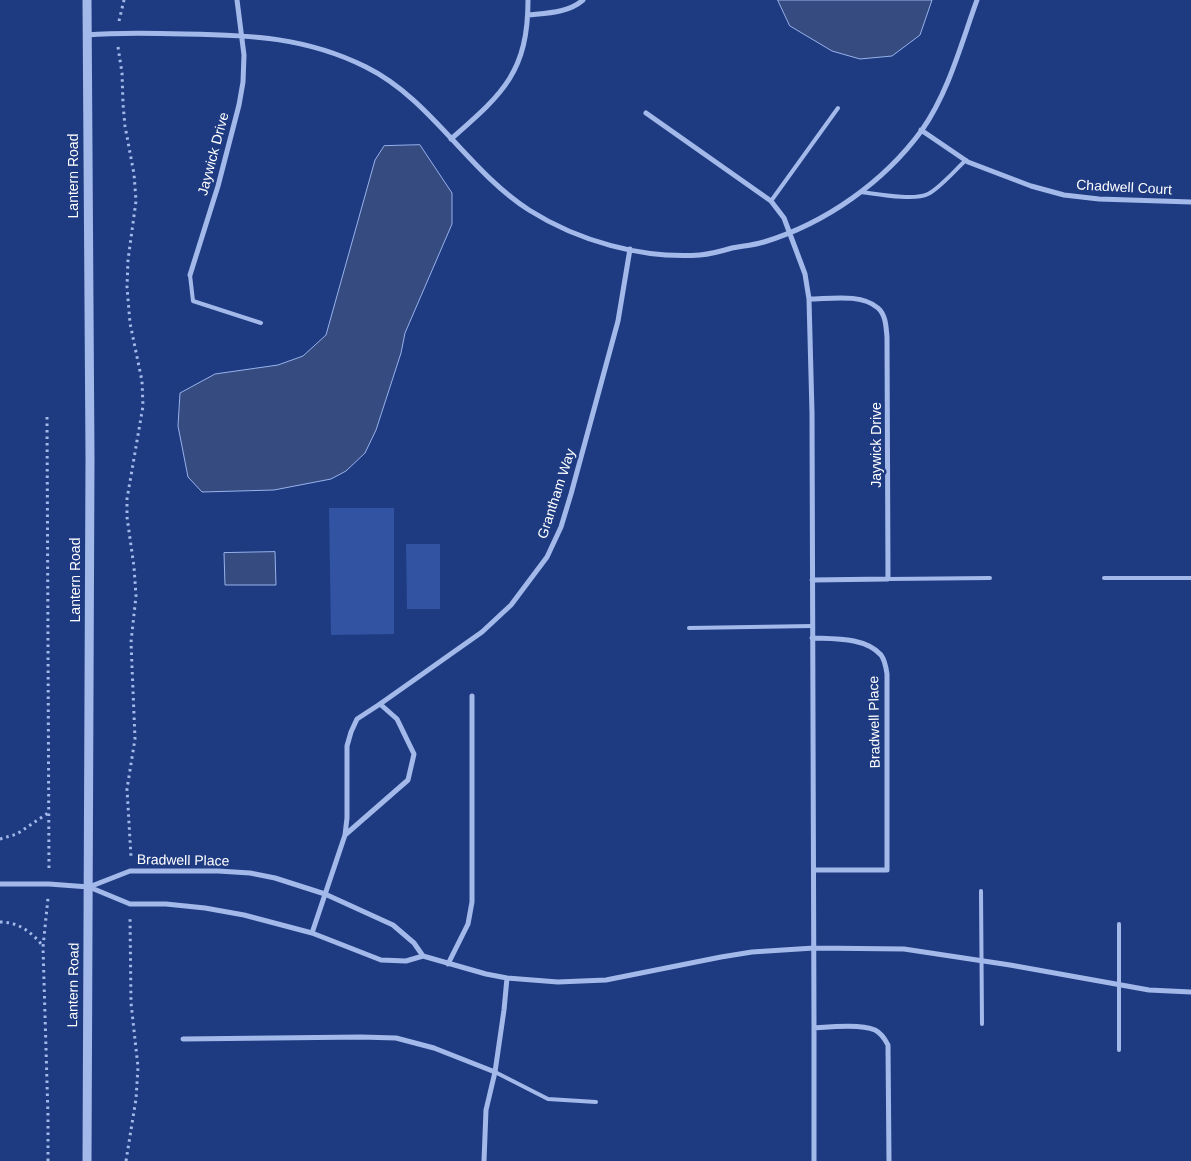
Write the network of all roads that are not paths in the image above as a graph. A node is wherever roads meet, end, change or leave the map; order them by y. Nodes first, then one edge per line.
1 (87, 0) edge
2 (237, 0) edge
3 (528, 0) edge
4 (583, 0) edge
5 (977, 0) edge
6 (528, 15) junction
7 (87, 35) junction
8 (242, 36) junction
9 (838, 108) dead end
10 (646, 113) dead end
11 (921, 130) junction
12 (451, 139) junction
13 (966, 160) junction
14 (861, 192) junction
15 (771, 201) junction
16 (1191, 202) edge
17 (790, 232) junction
18 (630, 249) junction
19 (190, 275) joint
20 (809, 299) junction
21 (261, 323) dead end
22 (990, 578) dead end
23 (1104, 578) dead end
24 (1191, 578) edge
25 (888, 579) junction
26 (812, 580) junction
27 (812, 626) junction
28 (689, 628) dead end
29 (812, 638) junction
30 (472, 696) dead end
31 (380, 704) junction
32 (345, 835) junction
33 (814, 870) junction
34 (0, 884) edge
35 (89, 887) junction
36 (980, 891) dead end
37 (325, 894) junction
38 (1119, 924) dead end
39 (312, 933) junction
40 (814, 948) junction
41 (423, 956) junction
42 (981, 960) junction
43 (448, 964) junction
44 (507, 978) junction
45 (1119, 985) junction
46 (1191, 992) edge
47 (982, 1024) dead end
48 (814, 1028) junction
49 (183, 1039) dead end
50 (1119, 1050) dead end
51 (495, 1072) junction
52 (596, 1102) dead end
53 (87, 1161) edge
54 (484, 1161) edge
55 (814, 1161) edge
56 (889, 1161) edge

1 - 7 street, Lantern Road
2 - 8 street, Jaywick Drive
3 - 6 street
4 - 6 street
5 - 11 street
6 - 12 street
7 - 8 street
7 - 35 street, Lantern Road
8 - 12 street
8 - 19 street, Jaywick Drive
9 - 15 lane
10 - 15 street
11 - 13 street, Chadwell Court
11 - 14 street
12 - 18 street
13 - 14 lane
13 - 16 street, Chadwell Court
14 - 17 street
15 - 17 street
17 - 18 street
17 - 20 street
18 - 31 street, Grantham Way
19 - 21 lane
20 - 25 street, Jaywick Drive
20 - 26 street
22 - 25 lane
23 - 24 lane
25 - 26 street
26 - 27 street
27 - 28 lane
27 - 29 street
29 - 33 street
29 - 33 street, Bradwell Place
30 - 43 street
31 - 32 street, Grantham Way
31 - 32 street
32 - 37 street, Grantham Way
33 - 40 street
34 - 35 street
35 - 37 street, Bradwell Place
35 - 39 street
35 - 53 street, Lantern Road
36 - 42 lane
37 - 39 street, Grantham Way
37 - 41 street, Bradwell Place
38 - 45 lane
39 - 41 street
40 - 42 street
40 - 44 street
40 - 48 street
41 - 43 street
42 - 45 street
42 - 47 lane
43 - 44 street
44 - 51 street
45 - 46 street
45 - 50 lane
48 - 55 street
48 - 56 street
49 - 51 street
51 - 52 lane
51 - 54 street

